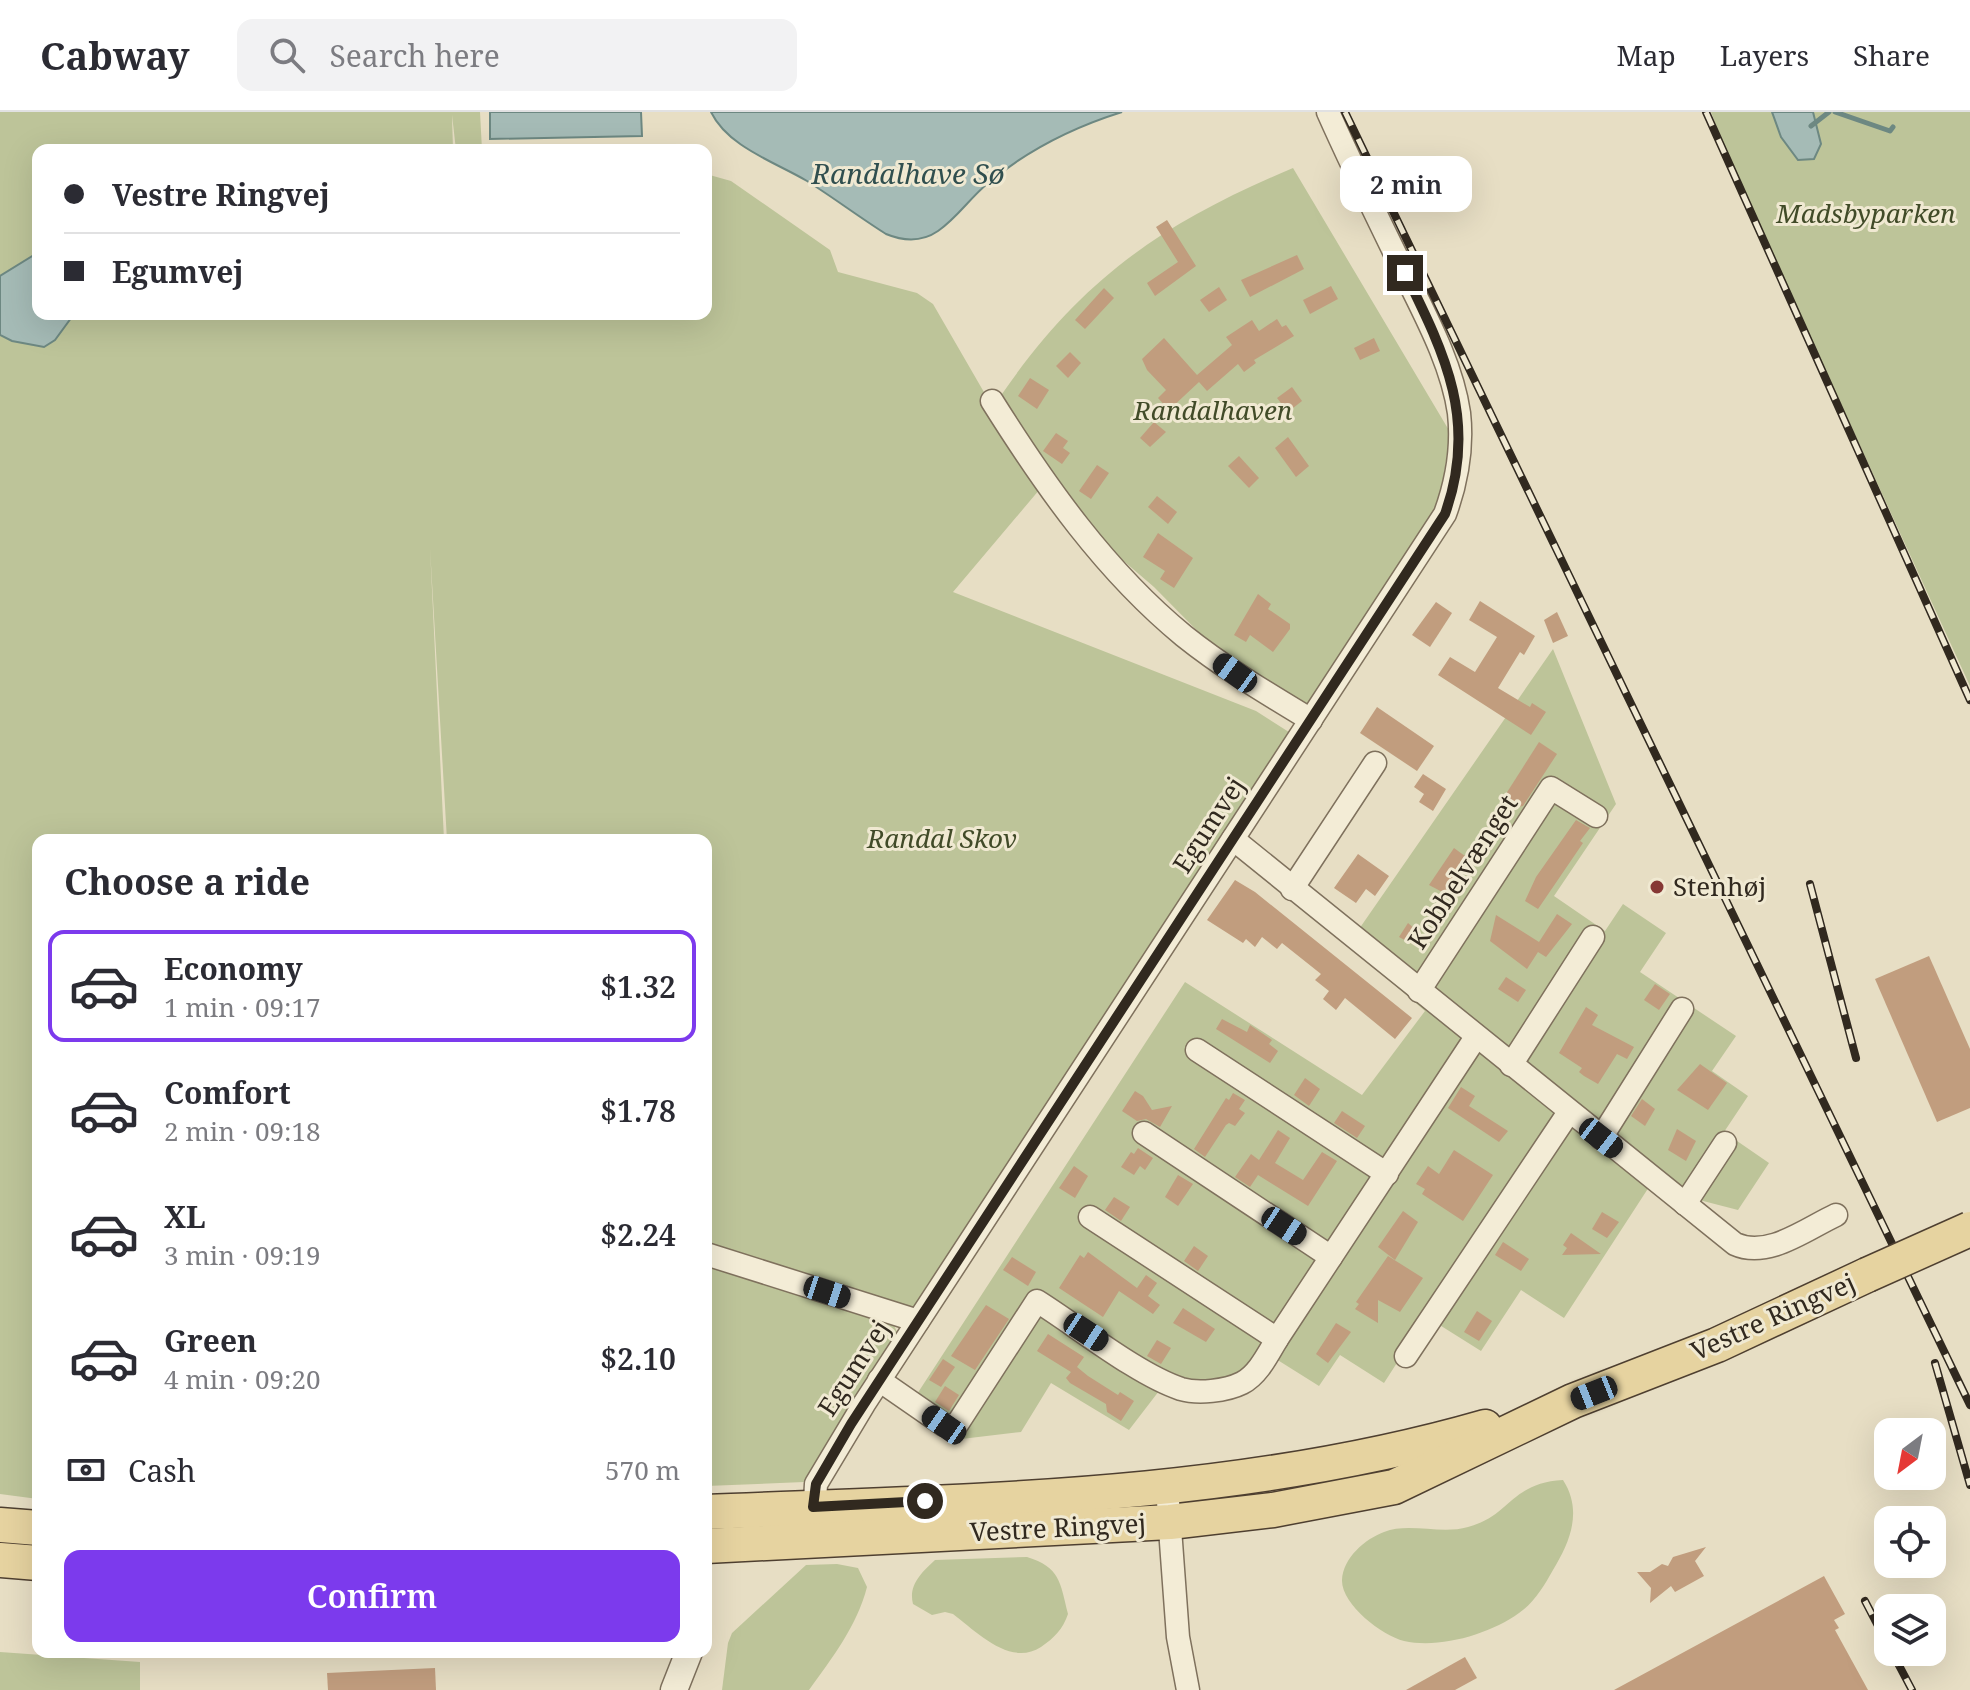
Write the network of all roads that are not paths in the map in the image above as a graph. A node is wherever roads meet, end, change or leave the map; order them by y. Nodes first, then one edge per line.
1 (1328, 112) edge
2 (992, 401) dead end
3 (1311, 720) junction
4 (1375, 763) dead end
5 (1596, 816) dead end
6 (1233, 839) junction
7 (1292, 889) junction
8 (1593, 937) dead end
9 (1419, 991) junction
10 (1682, 1009) dead end
11 (1476, 1037) junction
12 (1197, 1050) dead end
13 (1511, 1065) junction
14 (1569, 1112) junction
15 (1144, 1133) dead end
16 (1601, 1138) junction
17 (1725, 1143) dead end
18 (1387, 1174) junction
19 (1685, 1204) junction
20 (1836, 1215) dead end
21 (1090, 1217) dead end
22 (1970, 1229) edge
23 (712, 1256) edge
24 (1331, 1257) junction
25 (918, 1321) junction
26 (1277, 1339) junction
27 (1406, 1356) dead end
28 (879, 1380) junction
29 (1573, 1401) junction
30 (1167, 1488) junction
31 (712, 1513) edge
32 (1170, 1522) junction
33 (814, 1523) junction
34 (0, 1525) edge
35 (32, 1528) edge
36 (712, 1545) edge
37 (0, 1560) edge
38 (32, 1563) edge
39 (687, 1658) edge
40 (674, 1690) edge
41 (1188, 1690) edge

1 - 3 street, Egumvej
2 - 3 street
3 - 6 street, Egumvej
4 - 7 street
5 - 9 street, Kobbelvænget
6 - 7 street, Kobbelvænget
6 - 25 street, Egumvej
7 - 9 street, Kobbelvænget
8 - 13 street
9 - 11 street, Kobbelvænget
10 - 16 street
11 - 13 street, Kobbelvænget
11 - 18 street
12 - 18 street
13 - 14 street, Kobbelvænget
14 - 16 street, Kobbelvænget
14 - 27 street
15 - 24 street
16 - 19 street, Kobbelvænget
17 - 19 street
18 - 24 street
19 - 20 street, Kobbelvænget
21 - 26 street
22 - 29 main road, Vestre Ringvej, bridge
23 - 25 street
24 - 26 street
25 - 28 street, Egumvej
26 - 28 street
28 - 33 street, Egumvej
29 - 30 main road, Vestre Ringvej
29 - 32 main road, Vestre Ringvej
30 - 32 street, Vestre Ringvej
30 - 33 main road, Vestre Ringvej
31 - 33 main road, Vestre Ringvej
32 - 33 main road, Vestre Ringvej
32 - 41 street, Vestre Ringvej
33 - 36 main road, Vestre Ringvej
34 - 35 main road
37 - 38 main road
39 - 40 street

